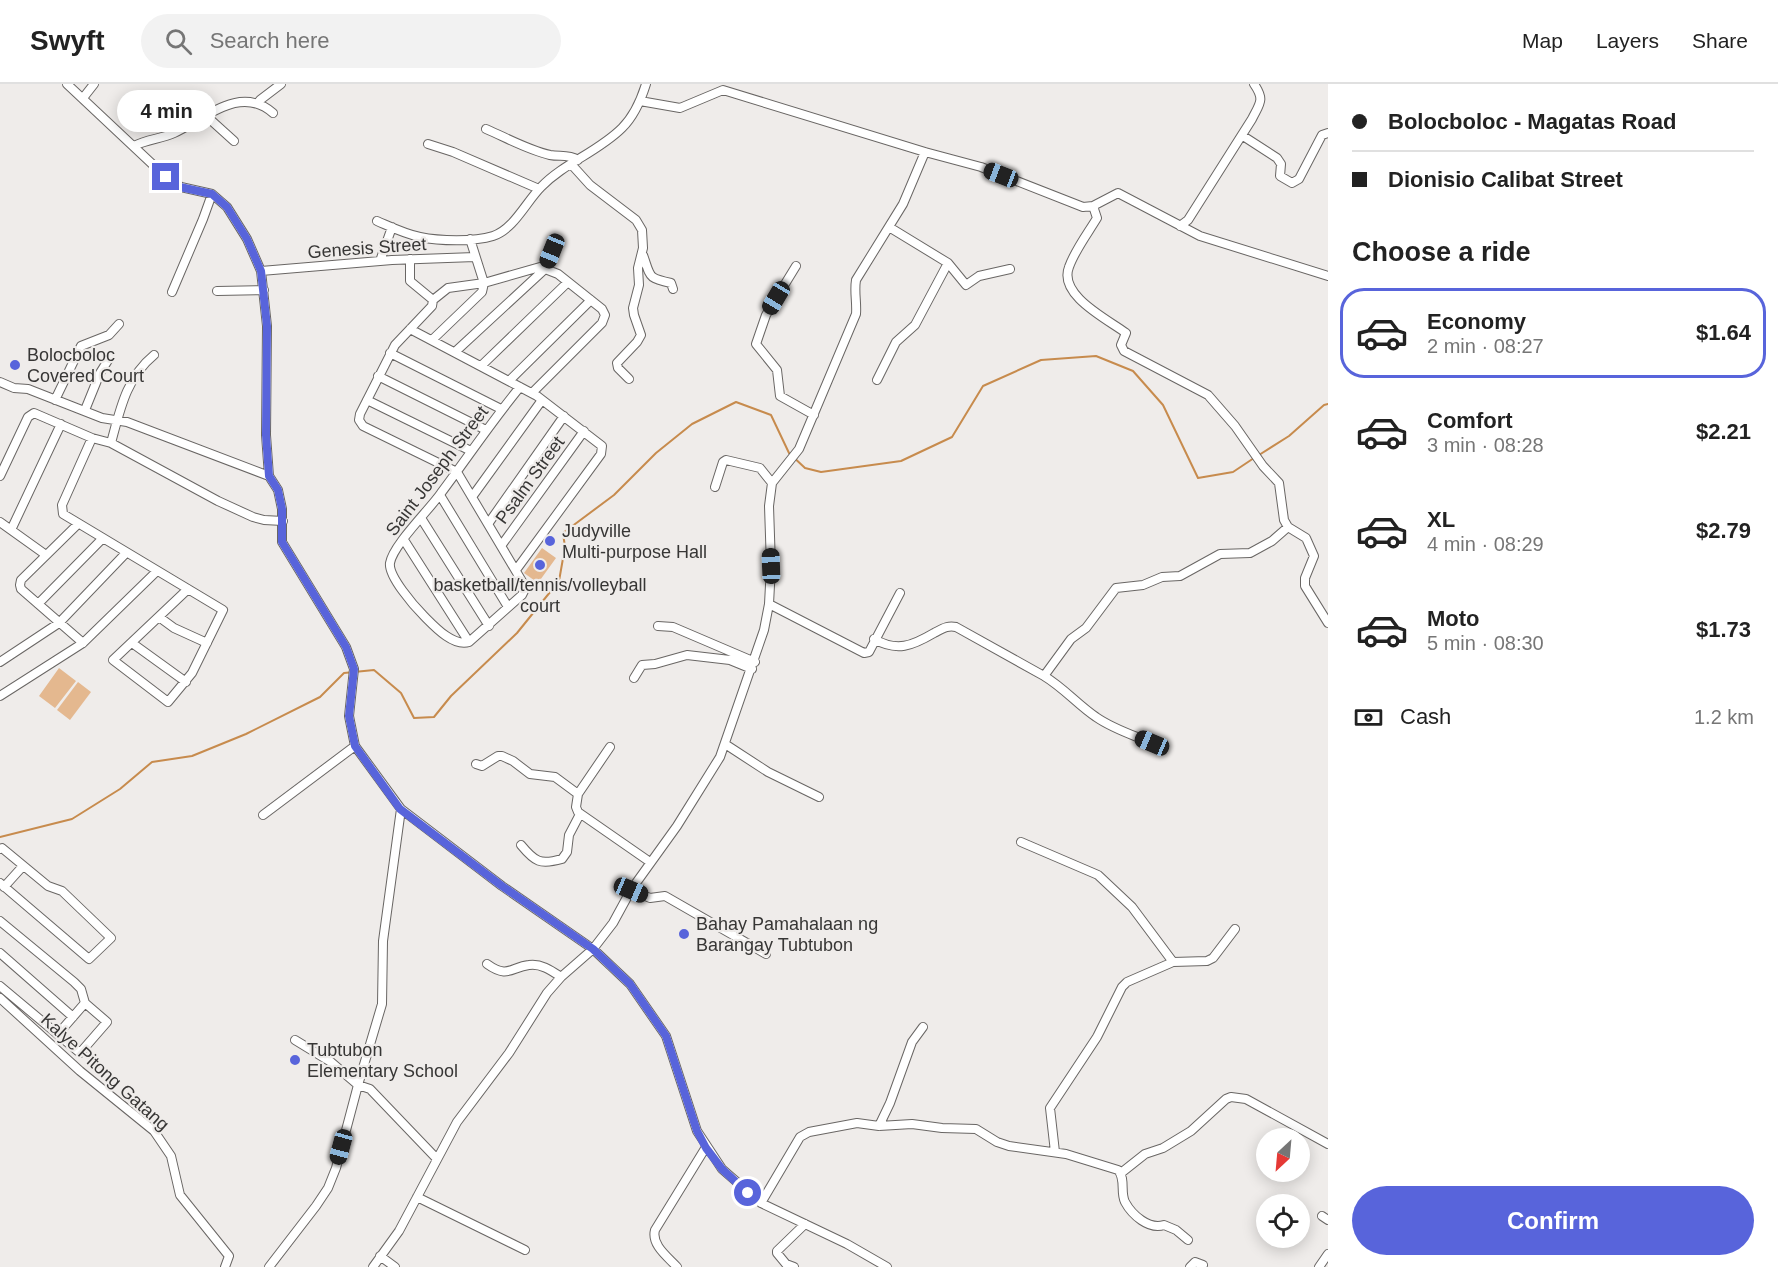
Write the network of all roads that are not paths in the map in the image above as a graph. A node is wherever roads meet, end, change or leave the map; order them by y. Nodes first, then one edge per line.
1 (67, 84) edge
2 (94, 84) edge
3 (281, 84) edge
4 (646, 84) edge
5 (1254, 84) edge
6 (83, 98) junction
7 (260, 100) junction
8 (640, 101) junction
9 (273, 112) dead end
10 (203, 113) junction
11 (486, 129) dead end
12 (1328, 133) edge
13 (1243, 136) junction
14 (234, 141) dead end
15 (428, 144) dead end
16 (134, 146) junction
17 (925, 152) junction
18 (575, 162) junction
19 (539, 189) junction
20 (212, 194) junction
21 (1093, 206) junction
22 (377, 220) dead end
23 (1180, 225) junction
24 (392, 227) junction
25 (889, 227) junction
26 (470, 239) junction
27 (552, 251) dead end
28 (642, 254) junction
29 (475, 257) junction
30 (410, 259) junction
31 (380, 261) junction
32 (948, 262) junction
33 (796, 266) dead end
34 (546, 268) junction
35 (1010, 269) dead end
36 (261, 271) junction
37 (1328, 276) edge
38 (568, 282) junction
39 (484, 283) junction
40 (673, 289) dead end
41 (264, 290) junction
42 (217, 291) dead end
43 (172, 292) dead end
44 (433, 300) junction
45 (591, 300) junction
46 (119, 324) dead end
47 (410, 329) junction
48 (432, 340) junction
49 (455, 352) junction
50 (390, 353) junction
51 (154, 355) dead end
52 (110, 357) dead end
53 (481, 366) junction
54 (378, 376) junction
55 (629, 379) dead end
56 (877, 380) dead end
57 (509, 381) junction
58 (0, 382) edge
59 (520, 387) junction
60 (532, 393) junction
61 (55, 400) junction
62 (367, 400) junction
63 (542, 400) junction
64 (501, 409) junction
65 (85, 410) junction
66 (814, 415) junction
67 (564, 416) junction
68 (118, 419) junction
69 (61, 424) junction
70 (486, 430) junction
71 (584, 431) junction
72 (92, 438) junction
73 (111, 444) junction
74 (471, 451) junction
75 (457, 472) junction
76 (0, 476) edge
77 (269, 476) junction
78 (772, 483) junction
79 (715, 487) dead end
80 (440, 495) junction
81 (472, 497) junction
82 (421, 518) junction
83 (283, 520) junction
84 (0, 522) edge
85 (78, 524) junction
86 (488, 524) junction
87 (1288, 527) junction
88 (11, 530) junction
89 (103, 538) junction
90 (404, 540) junction
91 (501, 546) junction
92 (126, 553) junction
93 (46, 555) junction
94 (516, 570) junction
95 (157, 571) junction
96 (188, 589) junction
97 (900, 593) dead end
98 (38, 604) junction
99 (769, 604) junction
100 (508, 607) junction
101 (159, 617) junction
102 (59, 623) junction
103 (1328, 623) edge
104 (489, 626) junction
105 (658, 626) dead end
106 (874, 639) junction
107 (469, 642) junction
108 (83, 643) junction
109 (132, 643) junction
110 (207, 643) junction
111 (0, 662) edge
112 (753, 666) junction
113 (1044, 676) junction
114 (634, 678) dead end
115 (186, 682) junction
116 (0, 696) edge
117 (1152, 743) dead end
118 (725, 744) junction
119 (355, 746) junction
120 (610, 747) dead end
121 (476, 764) dead end
122 (578, 794) junction
123 (819, 797) dead end
124 (400, 809) junction
125 (580, 814) junction
126 (263, 815) dead end
127 (1021, 842) dead end
128 (521, 845) dead end
129 (0, 849) edge
130 (650, 862) junction
131 (23, 866) junction
132 (2, 885) edge
133 (631, 890) junction
134 (0, 921) edge
135 (1236, 929) dead end
136 (593, 949) junction
137 (0, 953) edge
138 (766, 954) dead end
139 (1173, 962) junction
140 (487, 964) dead end
141 (561, 977) junction
142 (0, 986) edge
143 (0, 998) edge
144 (85, 1003) junction
145 (73, 1017) junction
146 (923, 1027) dead end
147 (58, 1034) junction
148 (295, 1040) dead end
149 (358, 1085) junction
150 (879, 1126) junction
151 (1328, 1144) edge
152 (706, 1148) junction
153 (1054, 1152) junction
154 (437, 1159) junction
155 (1121, 1173) junction
156 (417, 1197) junction
157 (761, 1203) junction
158 (806, 1224) junction
159 (1188, 1240) dead end
160 (525, 1250) dead end
161 (1328, 1254) edge
162 (380, 1256) junction
163 (1203, 1265) dead end
164 (225, 1267) edge
165 (268, 1267) edge
166 (372, 1267) edge
167 (395, 1267) edge
168 (677, 1267) edge
169 (795, 1267) edge
170 (887, 1267) edge
171 (1190, 1267) edge
172 (1319, 1267) edge

1 - 6 street
2 - 6 street
3 - 7 street
4 - 8 street
5 - 13 street
6 - 16 street
7 - 9 street
7 - 10 street
8 - 17 street
8 - 18 street
10 - 14 street
10 - 16 street
11 - 18 street
12 - 13 street
13 - 23 street
15 - 19 street
16 - 20 street
17 - 21 street
17 - 25 street
18 - 19 street
18 - 28 street
19 - 26 street
20 - 36 street
20 - 43 street
21 - 23 street
21 - 87 street
22 - 24 street
23 - 37 street
24 - 26 street
24 - 31 street
25 - 32 street
25 - 66 street
26 - 29 street
27 - 34 street
28 - 40 street
28 - 55 street
29 - 30 street, Genesis Street
29 - 39 street
30 - 31 street, Genesis Street
30 - 44 street
31 - 36 street, Genesis Street
32 - 35 street
32 - 56 street
33 - 66 street
34 - 38 street
34 - 39 street
34 - 49 street
36 - 41 street
38 - 45 street
38 - 53 street
39 - 44 street
39 - 48 street
41 - 42 street
41 - 77 street
44 - 47 street
45 - 57 street
45 - 60 street
46 - 61 street
47 - 48 street
47 - 50 street
48 - 49 street
49 - 53 street
50 - 54 street
50 - 64 street
51 - 68 street
52 - 65 street
53 - 57 street
54 - 62 street
54 - 70 street
57 - 59 street
58 - 61 street
59 - 60 street
59 - 64 street, Saint Joseph Street
60 - 63 street
61 - 65 street
62 - 74 street
62 - 75 street
63 - 67 street
63 - 81 street
64 - 70 street, Saint Joseph Street
65 - 68 street
66 - 78 street
67 - 71 street
67 - 86 street
68 - 73 street
68 - 77 street
69 - 72 street
69 - 76 street
69 - 88 street
70 - 74 street, Saint Joseph Street
71 - 91 street, Psalm Street
71 - 94 street
72 - 73 street
72 - 85 street
73 - 83 street
74 - 75 street, Saint Joseph Street
75 - 80 street, Saint Joseph Street
75 - 81 street
77 - 83 street
78 - 79 street
78 - 99 street
80 - 82 street, Saint Joseph Street
80 - 100 street
81 - 86 street
82 - 90 street, Saint Joseph Street
82 - 104 street
83 - 119 street
84 - 88 street
85 - 89 street
85 - 93 street
86 - 91 street
87 - 103 street
87 - 113 street
88 - 93 street
89 - 92 street
89 - 98 street
90 - 107 street
90 - 107 street, Saint Joseph Street
91 - 94 street
92 - 95 street
92 - 102 street
93 - 98 street
94 - 100 street
95 - 96 street
95 - 108 street
96 - 101 street
96 - 110 street
97 - 106 street
98 - 102 street
99 - 106 street
99 - 112 street
100 - 104 street
101 - 109 street
101 - 110 street
102 - 108 street
102 - 111 street
104 - 107 street
105 - 112 street
106 - 113 street
108 - 116 street
109 - 115 street
109 - 115 street
110 - 115 street
112 - 114 street
112 - 118 street
113 - 117 street
118 - 123 street
118 - 130 street
119 - 124 street
119 - 126 street
120 - 122 street
121 - 122 street
122 - 125 street
124 - 136 street
124 - 149 street
125 - 128 street
125 - 130 street
127 - 139 street
129 - 131 street
130 - 133 street
131 - 132 street
131 - 132 street
133 - 136 street
133 - 138 street
134 - 144 street
135 - 139 street
136 - 141 street
136 - 152 street
137 - 145 street
139 - 153 street
140 - 141 street
141 - 154 street
142 - 147 street
143 - 164 street, Kalye Pitong Gatang
144 - 145 street
144 - 147 street
145 - 147 street
146 - 150 street
148 - 149 street
149 - 154 street
149 - 165 street
150 - 153 street
150 - 157 street
151 - 155 street
152 - 157 street
152 - 168 street
153 - 155 street
154 - 156 street
155 - 159 street
156 - 160 street
156 - 162 street
157 - 158 street
158 - 169 street
158 - 170 street
161 - 172 street
162 - 166 street
162 - 167 street
163 - 171 street

